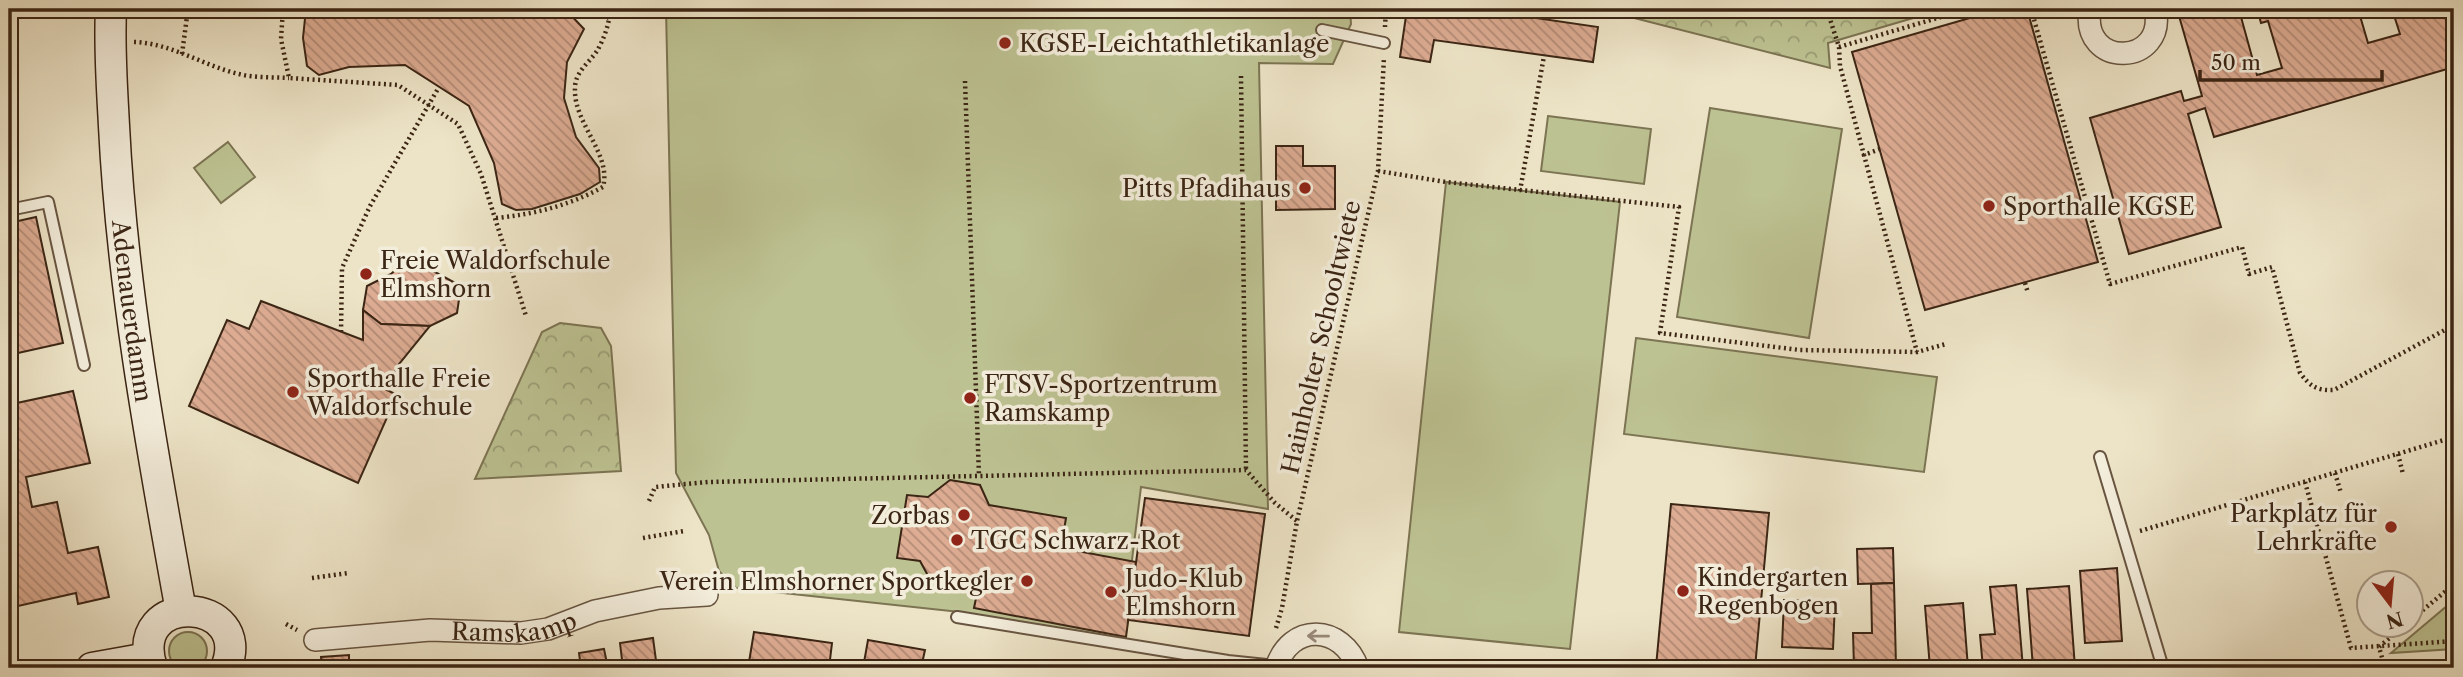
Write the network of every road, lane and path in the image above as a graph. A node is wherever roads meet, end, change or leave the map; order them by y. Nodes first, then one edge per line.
1 (111, 9) edge
2 (188, 9) edge
3 (283, 9) edge
4 (594, 9) edge
5 (610, 9) edge
6 (1386, 9) edge
7 (1820, 9) edge
8 (1833, 9) edge
9 (1968, 9) edge
10 (2031, 9) edge
11 (2090, 9) edge
12 (2155, 9) edge
13 (1829, 16) junction
14 (610, 19) junction
15 (1322, 30) dead end
16 (110, 42) junction
17 (1384, 43) junction
18 (1839, 47) junction
19 (182, 54) junction
20 (1544, 56) dead end
21 (1241, 76) dead end
22 (289, 78) junction
23 (965, 81) dead end
24 (439, 87) dead end
25 (428, 103) junction
26 (1880, 149) dead end
27 (1864, 155) junction
28 (1378, 171) junction
29 (1520, 191) junction
30 (9, 210) edge
31 (496, 218) junction
32 (2025, 283) dead end
33 (2028, 293) dead end
34 (526, 316) dead end
35 (2454, 325) edge
36 (341, 332) dead end
37 (1946, 344) dead end
38 (1917, 352) junction
39 (84, 365) dead end
40 (2454, 437) edge
41 (2398, 454) junction
42 (2100, 457) dead end
43 (1246, 470) junction
44 (2335, 473) junction
45 (2403, 474) dead end
46 (979, 476) junction
47 (2305, 482) junction
48 (2341, 493) dead end
49 (649, 501) dead end
50 (1297, 521) junction
51 (684, 531) dead end
52 (2123, 536) junction
53 (643, 538) dead end
54 (349, 573) dead end
55 (312, 578) dead end
56 (2454, 584) edge
57 (707, 595) dead end
58 (2424, 609) edge
59 (181, 611) junction
60 (957, 617) dead end
61 (2390, 638) edge
62 (315, 640) dead end
63 (2454, 641) edge
64 (2379, 647) junction
65 (150, 663) edge
66 (1272, 667) edge
67 (92, 668) edge
68 (226, 668) edge
69 (1358, 668) edge
70 (2163, 668) edge
71 (2385, 668) edge

1 - 16 street, Adenauerdamm
2 - 19 path
3 - 22 path
4 - 14 path
5 - 14 path
6 - 17 path, Hainholter Schooltwiete
7 - 13 path
8 - 13 path
9 - 18 path
10 - 35 path
11 - 12 street
13 - 18 path
14 - 31 path
15 - 17 lane
16 - 19 path
16 - 59 street, Adenauerdamm
17 - 28 path, Hainholter Schooltwiete
18 - 27 path
19 - 22 path
20 - 29 path
21 - 43 path
22 - 25 path
23 - 46 path
24 - 25 path
25 - 31 path
25 - 36 path
26 - 27 path
27 - 38 path
28 - 29 path
28 - 50 path, Hainholter Schooltwiete
29 - 38 path
30 - 39 lane
31 - 34 path
32 - 33 path
37 - 38 path
40 - 41 path
41 - 44 path
41 - 45 path
42 - 52 lane
43 - 46 path
43 - 50 path
44 - 47 path
44 - 48 path
46 - 49 path
47 - 52 path
47 - 64 path
50 - 66 path, Hainholter Schooltwiete
51 - 53 path
52 - 70 lane
54 - 55 path
56 - 58 path
57 - 62 street, Ramskamp
59 - 65 street
59 - 68 street
60 - 66 lane
61 - 64 path
63 - 64 path
64 - 71 path
65 - 67 street
69 -> 66 street

